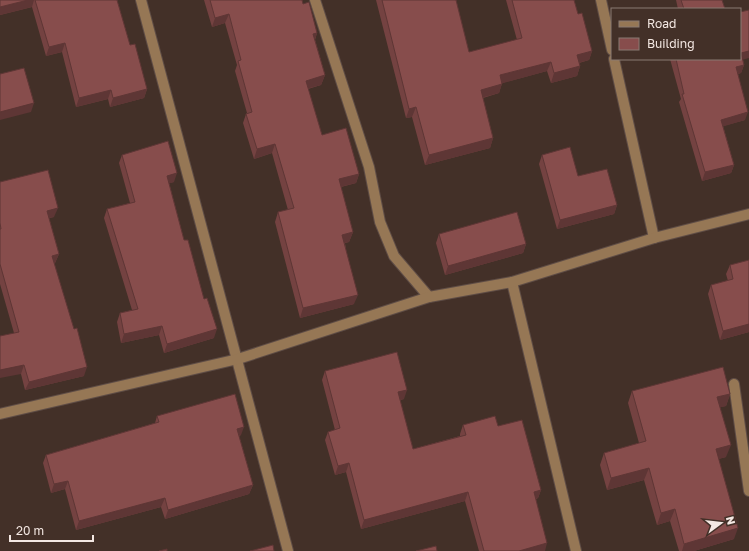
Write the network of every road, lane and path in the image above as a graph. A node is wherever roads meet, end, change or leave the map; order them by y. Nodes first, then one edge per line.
1 (141, 0) edge
2 (315, 0) edge
3 (601, 0) edge
4 (611, 45) edge
5 (614, 60) edge
6 (749, 214) edge
7 (654, 238) junction
8 (512, 282) junction
9 (429, 297) junction
10 (238, 358) junction
11 (734, 384) dead end
12 (0, 414) edge
13 (749, 491) edge
14 (288, 551) edge
15 (576, 551) edge

1 - 10 street
2 - 9 street
3 - 4 street
5 - 7 street
6 - 7 street
7 - 8 street
8 - 9 street
8 - 15 street
9 - 10 street
10 - 12 street
10 - 14 street
11 - 13 street

